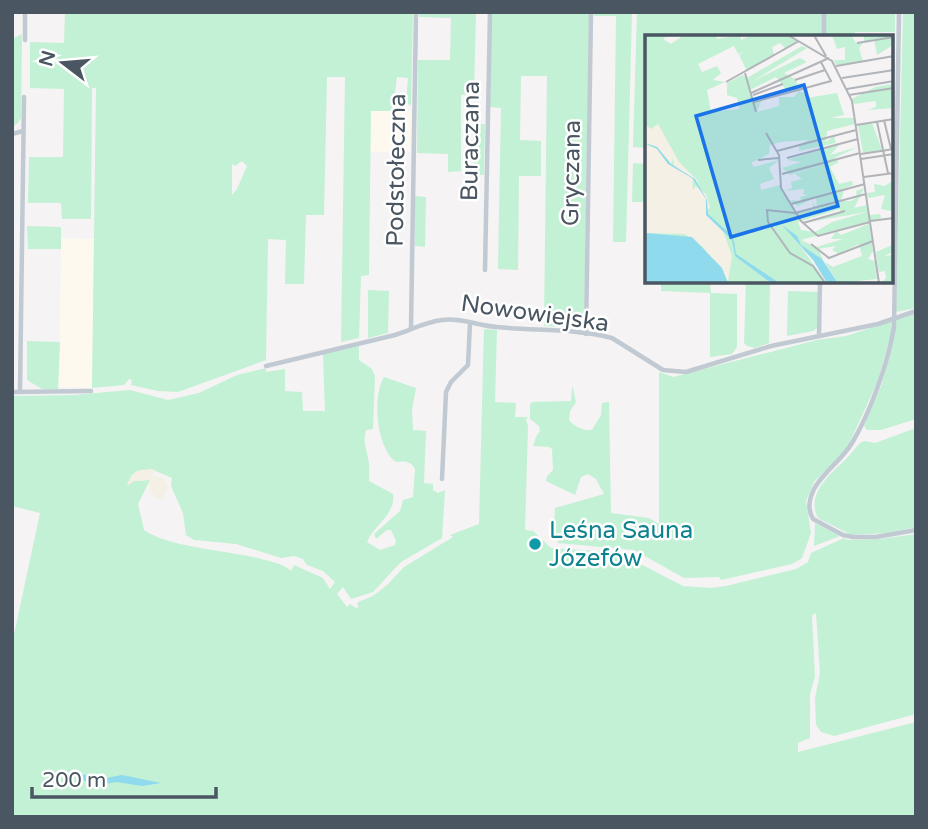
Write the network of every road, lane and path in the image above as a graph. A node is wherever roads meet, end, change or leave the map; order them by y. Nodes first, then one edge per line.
1 (25, 12) edge
2 (416, 12) edge
3 (490, 12) edge
4 (591, 12) edge
5 (824, 12) edge
6 (899, 12) edge
7 (824, 35) edge
8 (25, 40) dead end
9 (24, 97) dead end
10 (23, 131) junction
11 (12, 134) edge
12 (485, 270) dead end
13 (820, 284) edge
14 (916, 311) edge
15 (894, 317) junction
16 (470, 323) junction
17 (411, 328) junction
18 (586, 334) junction
19 (819, 337) junction
20 (266, 366) dead end
21 (20, 391) junction
22 (91, 391) dead end
23 (12, 392) edge
24 (442, 479) dead end
25 (916, 530) edge

1 - 8 street
2 - 17 street, Podstołeczna
3 - 12 street, Buraczana
4 - 18 street, Gryczana
5 - 7 street
6 - 15 street
9 - 10 street
10 - 11 street
10 - 21 street
13 - 19 street
14 - 15 street, Nowowiejska
15 - 19 street, Nowowiejska
15 - 25 street
16 - 17 street, Nowowiejska
16 - 18 street, Nowowiejska
16 - 24 street
17 - 20 street, Nowowiejska
18 - 19 street, Nowowiejska
21 - 22 street
21 - 23 street

